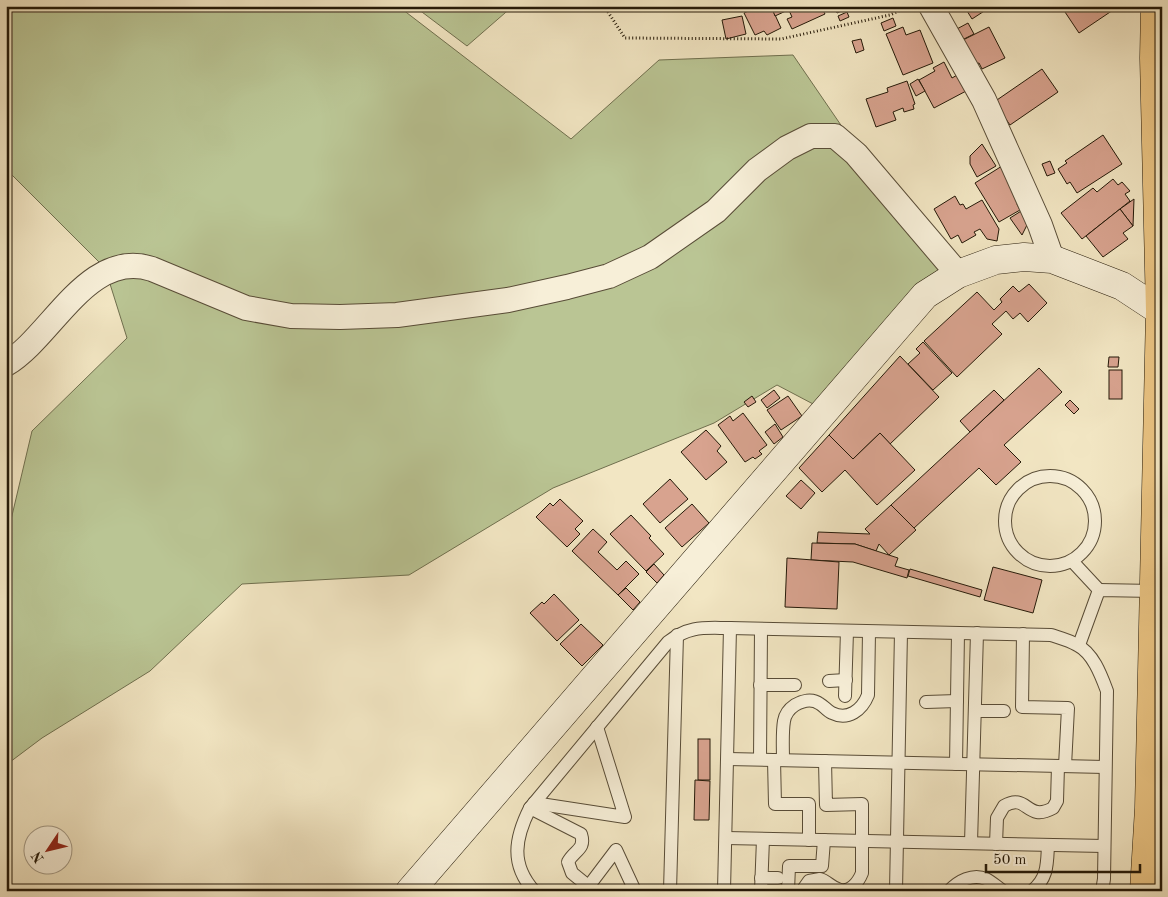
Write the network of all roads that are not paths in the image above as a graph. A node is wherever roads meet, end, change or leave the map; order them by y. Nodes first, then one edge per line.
1 (931, 6) edge
2 (1155, 6) edge
3 (1052, 259) junction
4 (958, 274) junction
5 (1161, 312) edge
6 (6, 364) edge
7 (1072, 561) junction
8 (1099, 590) junction
9 (1154, 591) junction
10 (730, 628) junction
11 (761, 629) junction
12 (847, 631) junction
13 (869, 632) junction
14 (901, 632) junction
15 (958, 633) junction
16 (977, 633) junction
17 (1023, 634) junction
18 (677, 635) junction
19 (1079, 645) junction
20 (846, 680) junction
21 (829, 681) dead end
22 (760, 685) junction
23 (795, 685) dead end
24 (845, 696) dead end
25 (957, 701) junction
26 (926, 702) dead end
27 (975, 711) junction
28 (1004, 711) dead end
29 (597, 727) junction
30 (728, 758) junction
31 (760, 759) junction
32 (778, 760) junction
33 (825, 761) junction
34 (899, 762) junction
35 (956, 764) junction
36 (974, 764) junction
37 (1061, 766) junction
38 (1105, 767) junction
39 (532, 805) junction
40 (726, 838) junction
41 (763, 839) junction
42 (809, 840) junction
43 (824, 840) junction
44 (862, 841) junction
45 (897, 842) junction
46 (971, 843) junction
47 (996, 844) junction
48 (1048, 845) junction
49 (1104, 846) junction
50 (778, 878) dead end
51 (761, 884) edge
52 (587, 888) edge
53 (1146, 888) edge
54 (410, 891) edge
55 (534, 891) edge
56 (635, 891) edge
57 (670, 891) edge
58 (724, 891) edge
59 (788, 891) edge
60 (802, 891) edge
61 (896, 891) edge
62 (949, 891) edge
63 (1003, 891) edge
64 (1032, 891) edge
65 (1102, 891) edge

1 - 3 street
2 - 5 highway
3 - 4 street
3 - 5 street
4 - 6 street
4 - 54 street
5 - 9 highway
7 - 7 lane
7 - 8 lane
8 - 9 lane
8 - 19 lane
9 - 53 highway
10 - 11 lane
10 - 18 lane
10 - 30 lane
11 - 12 lane
11 - 22 lane
12 - 13 lane
12 - 20 lane
13 - 14 lane
13 - 32 lane
14 - 15 lane
14 - 34 lane
15 - 16 lane
15 - 25 lane
16 - 17 lane
16 - 27 lane
17 - 19 lane
17 - 37 lane
18 - 29 lane
18 - 57 lane
19 - 38 lane
20 - 21 lane
20 - 24 lane
22 - 23 lane
22 - 31 lane
25 - 26 lane
25 - 35 lane
27 - 28 lane
27 - 36 lane
29 - 39 lane
29 - 39 lane
30 - 31 lane
30 - 40 lane
31 - 32 lane
32 - 33 lane
32 - 42 lane
33 - 34 lane
33 - 44 lane
34 - 35 lane
34 - 45 lane
35 - 36 lane
36 - 37 lane
36 - 46 lane
37 - 38 lane
37 - 47 lane
38 - 49 lane
39 - 52 lane
39 - 55 lane
40 - 41 lane
40 - 58 lane
41 - 42 lane
41 - 51 lane
42 - 43 lane
43 - 44 lane
43 - 59 lane
44 - 45 lane
44 - 60 lane
45 - 46 lane
45 - 61 lane
46 - 47 lane
47 - 48 lane
48 - 49 lane
48 - 64 lane
49 - 65 lane
50 - 51 lane
52 - 56 lane
62 - 63 lane

